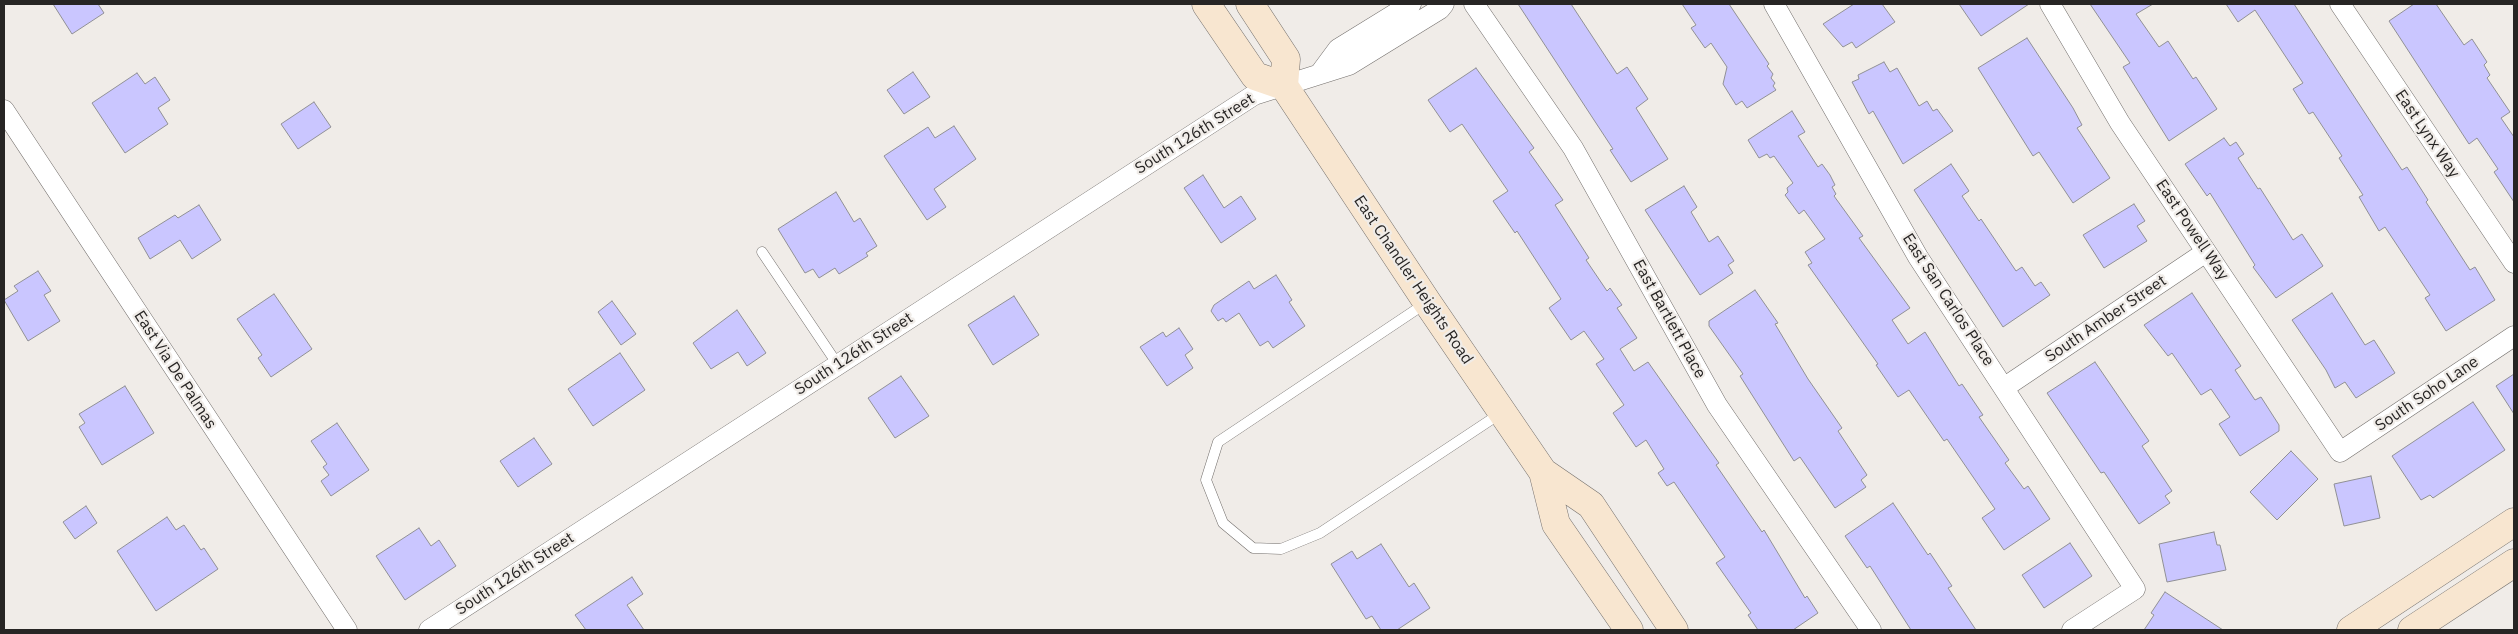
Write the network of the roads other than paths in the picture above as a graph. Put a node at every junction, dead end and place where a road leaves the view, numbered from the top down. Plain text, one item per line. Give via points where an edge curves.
1 (1206, 4) edge
2 (1250, 4) edge
3 (1411, 4) edge
4 (1444, 4) edge
5 (1474, 4) edge
6 (1774, 4) edge
7 (2050, 4) edge
8 (2340, 4) edge
9 (1322, 72) junction
10 (1284, 86) junction
11 (4, 110) edge
12 (762, 252) dead end
13 (2206, 252) junction
14 (2514, 263) edge
15 (1426, 302) junction
16 (2514, 336) edge
17 (838, 365) junction
18 (2005, 387) junction
19 (1502, 412) junction
20 (2340, 452) joint
21 (1543, 472) junction
22 (2514, 522) edge
23 (2514, 563) edge
24 (347, 630) edge
25 (429, 630) edge
26 (1630, 630) edge
27 (1674, 630) edge
28 (1871, 630) edge
29 (2072, 630) edge
30 (2351, 630) edge
31 (2412, 630) edge

1 - 10 main road via 1255,76
2 - 10 main road via 1286,59
3 - 9 street via 1338,49
4 - 9 street, South 126th Street via 1349,65
5 - 28 street, East Bartlett Place via 1573,148 1717,405
6 - 18 street, East San Carlos Place via 1918,257
7 - 13 street, East Powell Way via 2120,123
8 - 14 street, East Lynx Way
9 - 10 street, South 126th Street
10 - 15 main road, East Chandler Heights Road
10 - 17 street, South 126th Street via 1254,95
11 - 24 street, East Via De Palmas
12 - 17 lane
13 - 18 street, South Amber Street
13 - 20 street, East Powell Way
15 - 19 main road, East Chandler Heights Road
15 - 19 lane via 1218,442 1206,480 1223,523 1253,548 1282,549 1320,533
16 - 20 street, South Soho Lane
17 - 25 street, South 126th Street
18 - 29 street, East San Carlos Place via 2136,589
19 - 21 main road, East Chandler Heights Road
21 - 26 main road, East Chandler Heights Road via 1556,524
21 - 27 main road, East Chandler Heights Road via 1591,505
22 - 30 main road
23 - 31 main road

